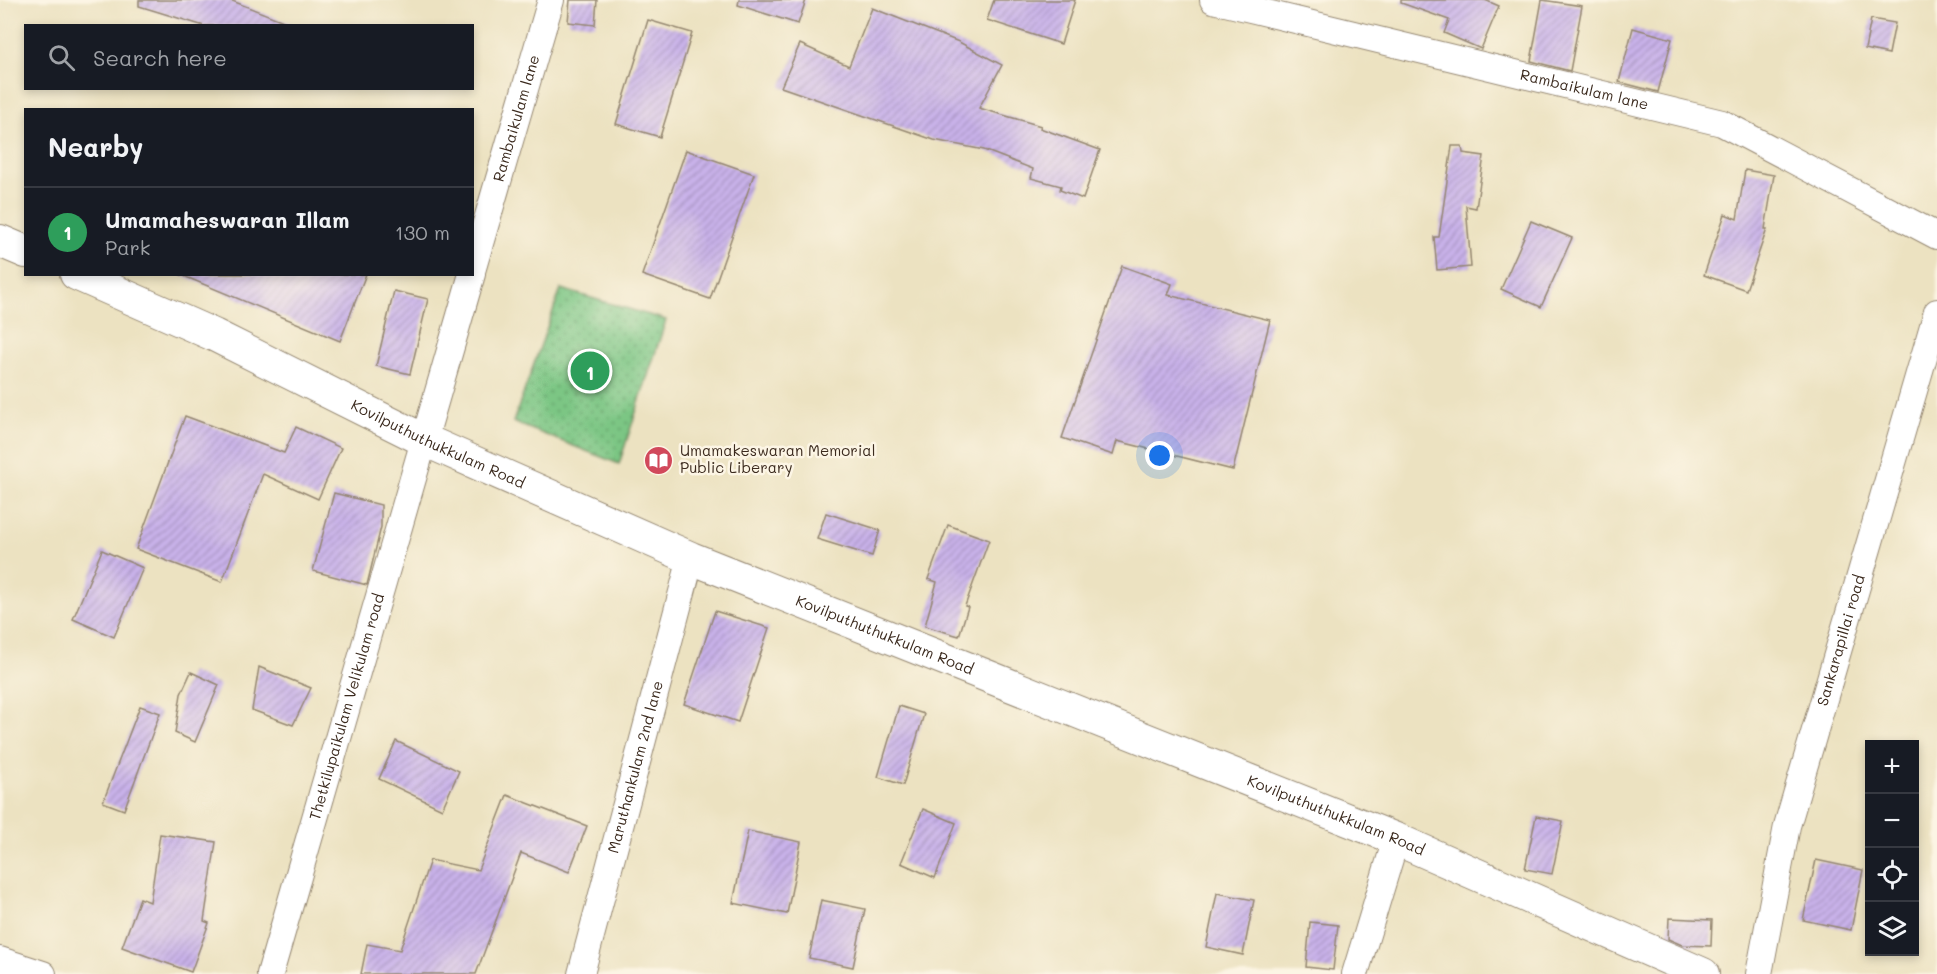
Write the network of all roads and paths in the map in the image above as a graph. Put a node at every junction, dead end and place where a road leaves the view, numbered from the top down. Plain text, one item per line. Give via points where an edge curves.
1 (551, 0) edge
2 (1213, 0) edge
3 (1937, 236) edge
4 (0, 241) edge
5 (24, 251) edge
6 (474, 266) edge
7 (81, 276) edge
8 (471, 276) edge
9 (1937, 312) edge
10 (424, 440) junction
11 (691, 558) junction
12 (1396, 839) junction
13 (0, 960) edge
14 (43, 974) edge
15 (270, 974) edge
16 (581, 974) edge
17 (1355, 974) edge
18 (1703, 974) edge
19 (1759, 974) edge

1 - 6 street, Rambaikulam lane
2 - 3 street, Rambaikulam lane via 1722,123
4 - 5 street
7 - 10 street, Kovilputhuthukkulam Road via 214,335
8 - 10 street, Rambaikulam lane
9 - 19 street, Sankarapillai road via 1787,826
10 - 11 street, Kovilputhuthukkulam Road
10 - 15 street, Thetkilupaikulam Velikulam road
11 - 12 street, Kovilputhuthukkulam Road
11 - 16 street, Maruthankulam 2nd lane
12 - 17 street
12 - 18 street, Kovilputhuthukkulam Road
13 - 14 street

